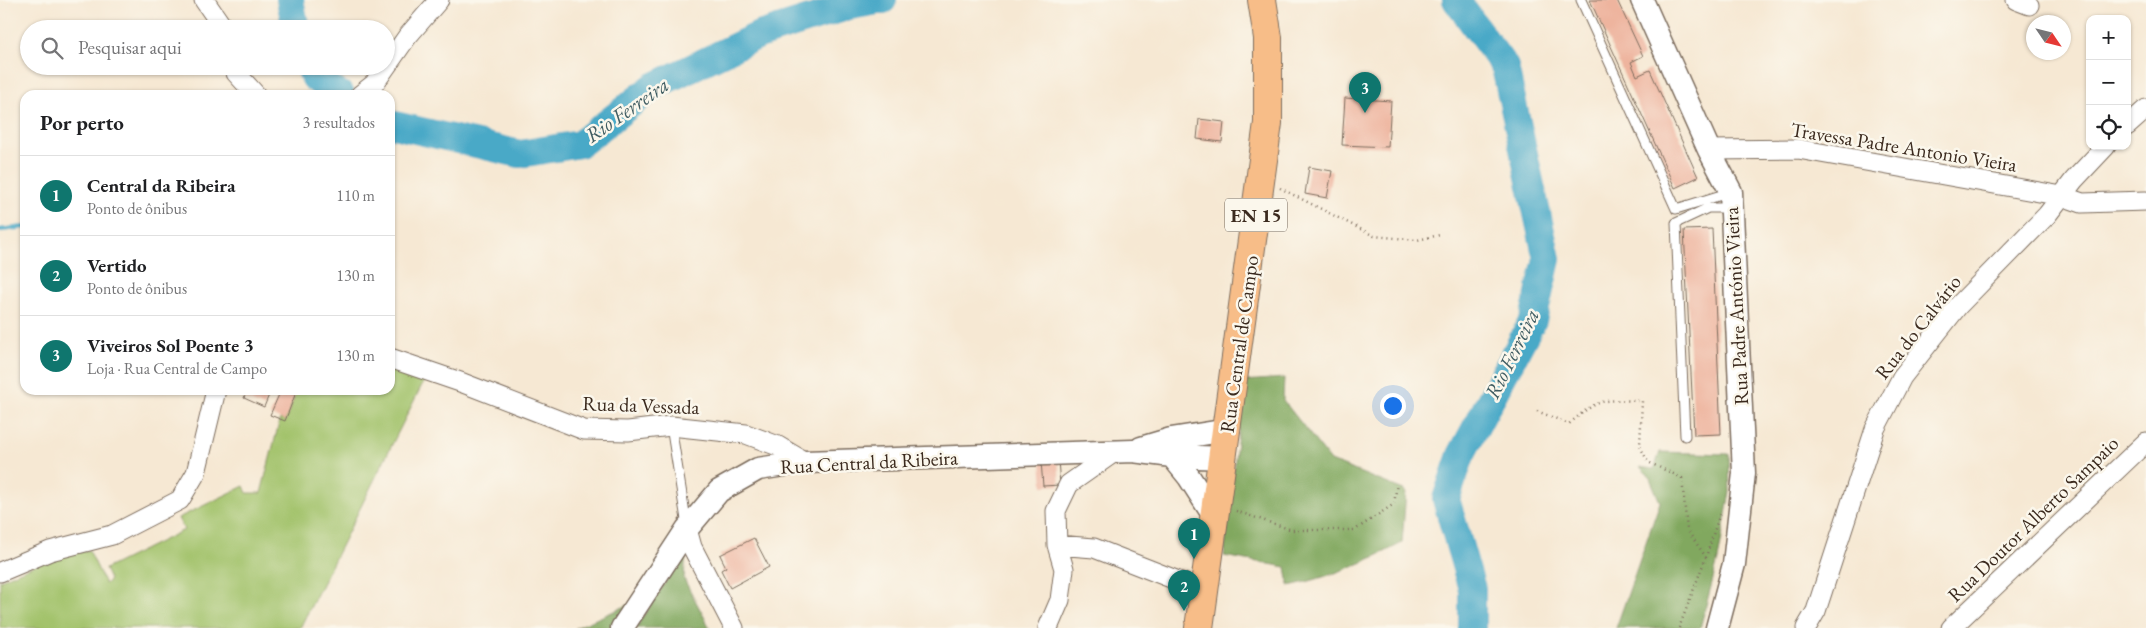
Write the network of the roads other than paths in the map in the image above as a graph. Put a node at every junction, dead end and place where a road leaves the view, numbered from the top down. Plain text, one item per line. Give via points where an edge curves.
1 (204, 0) edge
2 (439, 0) edge
3 (1262, 0) edge
4 (1580, 0) edge
5 (1642, 0) edge
6 (218, 20) edge
7 (395, 53) edge
8 (238, 75) edge
9 (378, 75) edge
10 (367, 89) edge
11 (251, 90) edge
12 (2146, 109) edge
13 (2131, 122) edge
14 (1709, 150) junction
15 (2102, 150) edge
16 (2062, 196) junction
17 (1731, 200) junction
18 (2146, 201) edge
19 (395, 360) edge
20 (215, 395) edge
21 (671, 426) junction
22 (1228, 430) junction
23 (1685, 436) dead end
24 (2146, 442) edge
25 (1124, 451) junction
26 (1172, 456) junction
27 (1224, 458) junction
28 (805, 462) junction
29 (1215, 510) junction
30 (687, 529) junction
31 (1057, 545) junction
32 (0, 572) edge
33 (1204, 591) junction
34 (622, 628) edge
35 (734, 628) edge
36 (1048, 628) edge
37 (1199, 628) edge
38 (1717, 628) edge
39 (1806, 628) edge
40 (1951, 628) edge

1 - 6 street
2 - 7 street
3 - 22 main road, Rua Central de Campo / EN 15 via 1268,38 1268,123
4 - 17 lane via 1676,209
5 - 14 street, Rua Padre António Vieira
8 - 11 street
9 - 10 street
12 - 13 street
14 - 16 street, Travessa Padre Antonio Vieira via 1798,150
14 - 17 street, Rua Padre António Vieira
15 - 16 street, Rua do Calvário
16 - 18 street, Travessa Padre Antonio Vieira via 2082,203
16 - 39 street, Rua do Calvário via 1958,306 1902,377 1875,429 1816,611
17 - 23 lane via 1676,223
17 - 38 street, Rua Padre António Vieira via 1744,473 1734,564
19 - 21 street, Rua da Vessada via 463,382 584,430 628,431
20 - 32 street via 196,473 180,500 112,535 50,551
21 - 28 street, Rua da Vessada via 746,434 778,446
21 - 30 lane
22 - 25 street, Rua Central da Ribeira
22 - 27 main road, Rua Central de Campo / EN 15
24 - 40 street, Rua Doutor Alberto Sampaio
25 - 26 street, Rua Central da Ribeira
25 - 28 street, Rua Central da Ribeira
25 - 31 street via 1069,484 1056,511
26 - 27 street, Rua Central da Ribeira
26 - 29 street
27 - 29 main road, Rua Central de Campo / EN 15
28 - 30 street, Rua Central da Ribeira via 758,469 719,491
29 - 33 main road, Rua Central de Campo / EN 15
30 - 34 street, Rua Central da Ribeira
30 - 35 street via 692,547
31 - 33 street via 1094,548
31 - 36 street via 1064,568 1060,600
33 - 37 main road, Rua Central de Campo / EN 15

